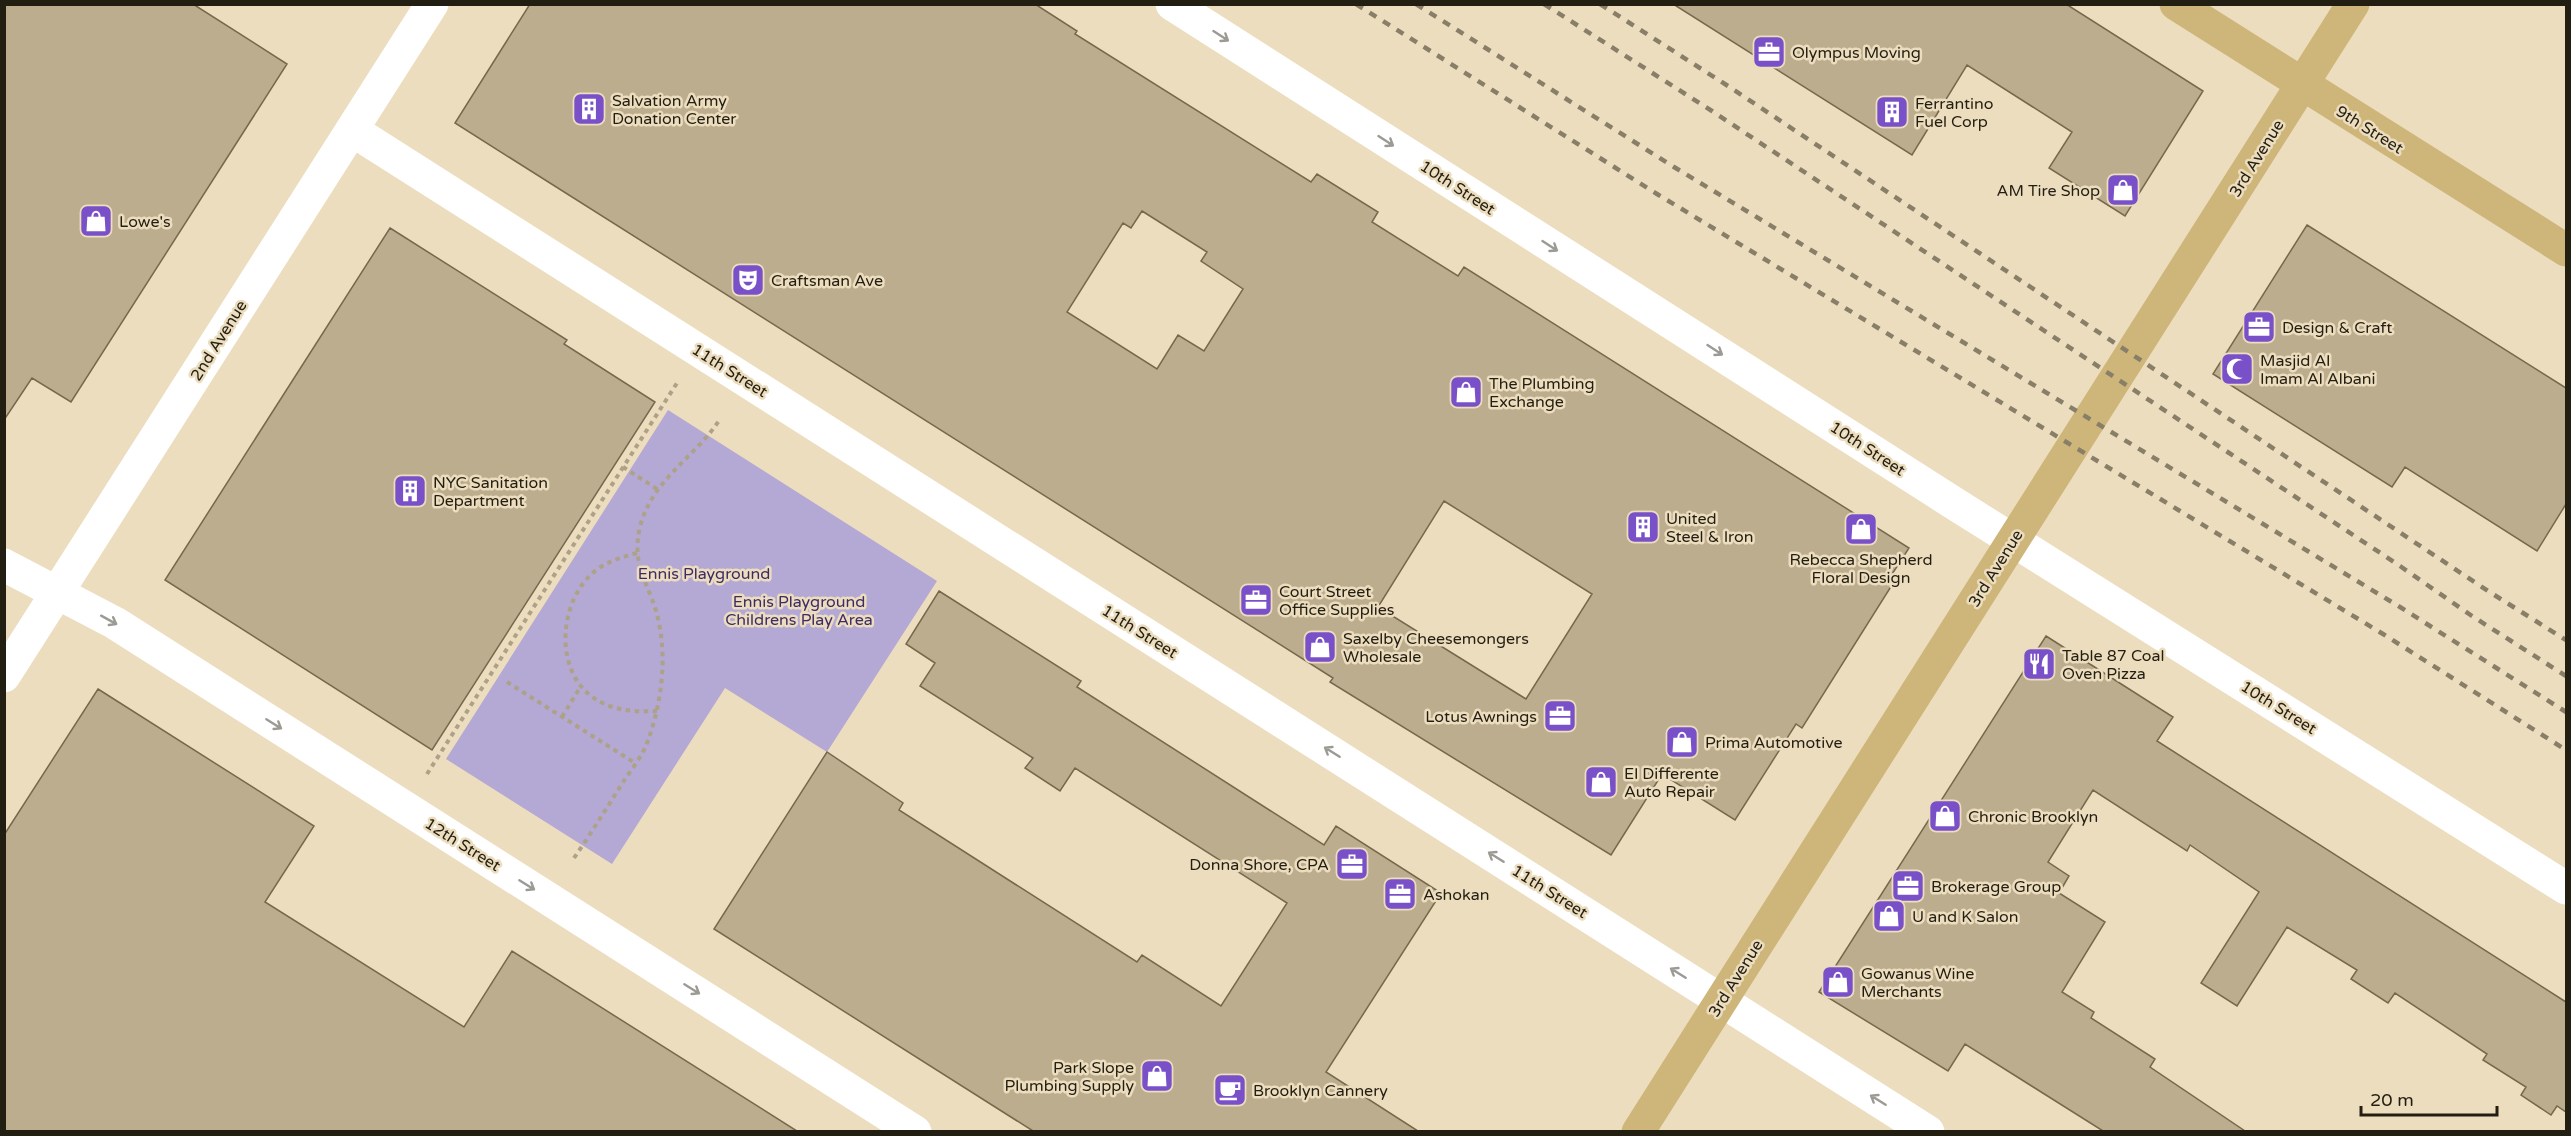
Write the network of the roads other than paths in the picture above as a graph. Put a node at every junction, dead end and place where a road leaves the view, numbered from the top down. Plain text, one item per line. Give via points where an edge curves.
1 (432, 4) edge
2 (1172, 4) edge
3 (2176, 4) edge
4 (2353, 4) edge
5 (2302, 85) junction
6 (352, 130) junction
7 (2566, 250) edge
8 (2013, 540) junction
9 (4, 565) edge
10 (57, 592) junction
11 (4, 676) edge
12 (2566, 888) edge
13 (1722, 1000) junction
14 (915, 1131) edge
15 (1638, 1131) edge
16 (1928, 1131) edge

1 - 6 street, 2nd Avenue
2 -> 8 street, 10th Street
3 - 5 main road, 9th Street
4 - 5 main road, 3rd Avenue
5 - 7 main road, 9th Street
5 - 8 main road, 3rd Avenue
6 - 10 street, 2nd Avenue
13 -> 6 street, 11th Street
8 - 12 street, 10th Street
8 - 13 main road, 3rd Avenue
9 - 10 street, 12th Street
10 - 11 street, 2nd Avenue
10 -> 14 street, 12th Street via 115,623
13 - 15 main road, 3rd Avenue
16 -> 13 street, 11th Street

